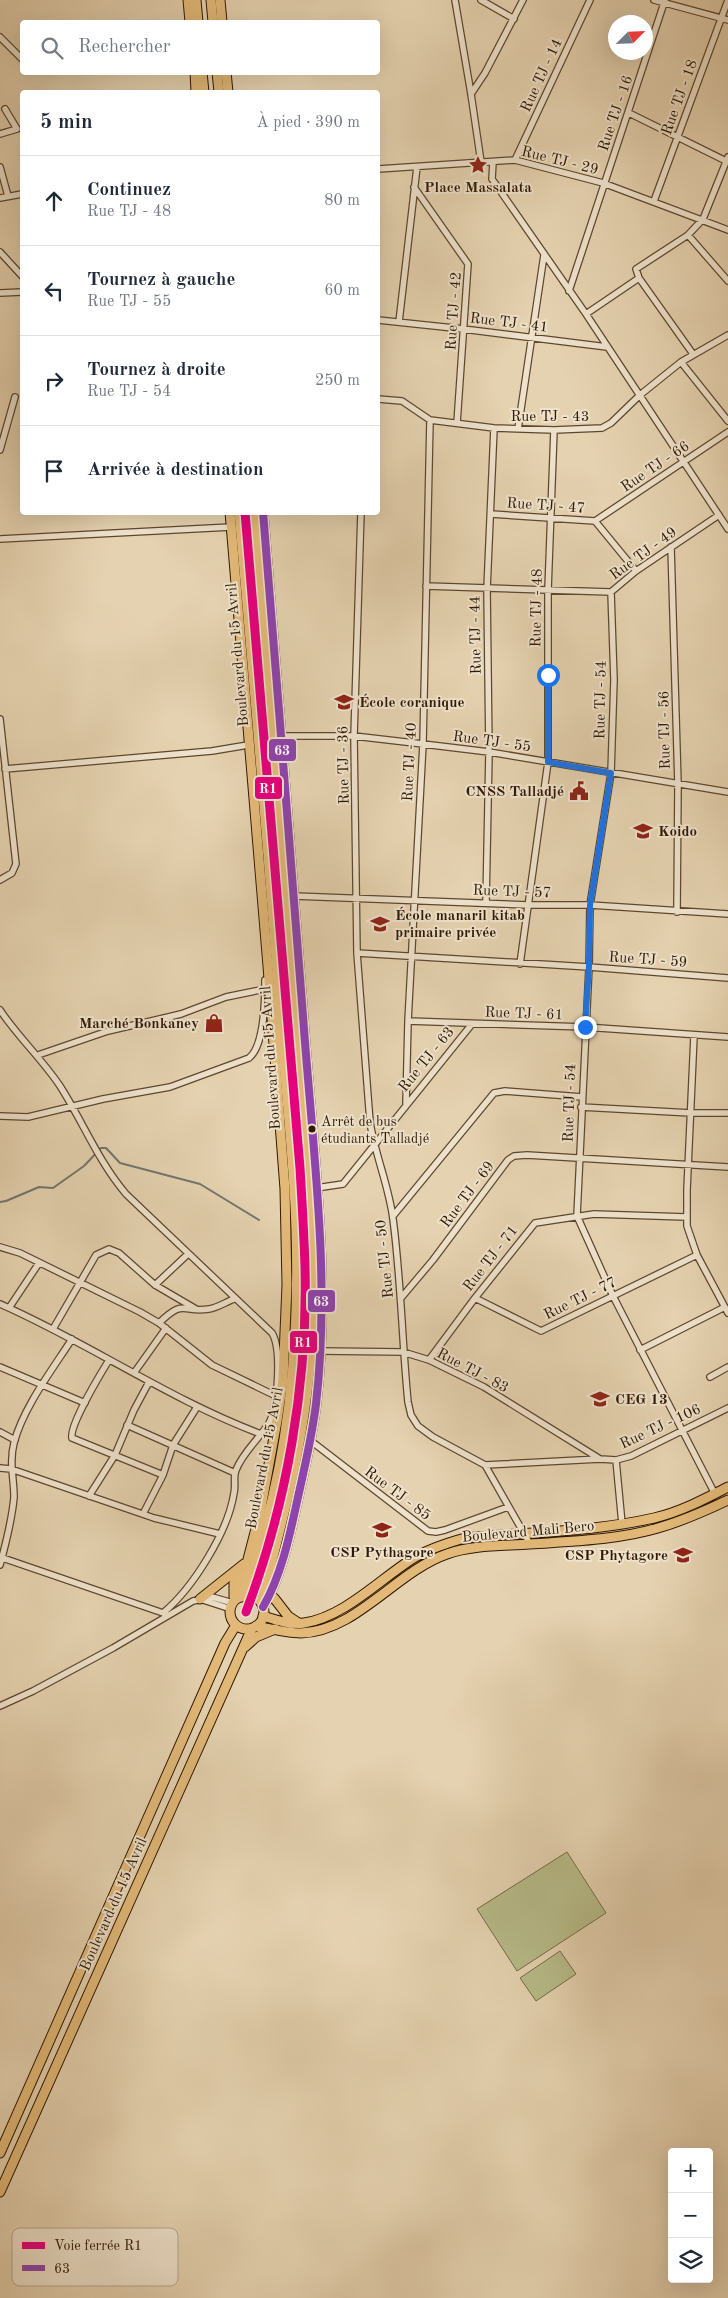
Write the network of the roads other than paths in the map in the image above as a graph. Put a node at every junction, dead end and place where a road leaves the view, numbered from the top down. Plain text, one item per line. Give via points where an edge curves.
1 (188, 0) edge
2 (196, 0) edge
3 (211, 0) edge
4 (220, 0) edge
5 (455, 0) edge
6 (482, 0) edge
7 (523, 0) edge
8 (590, 0) edge
9 (654, 0) edge
10 (728, 0) edge
11 (665, 2) edge
12 (721, 18) junction
13 (514, 19) junction
14 (190, 20) edge
15 (198, 20) edge
16 (213, 20) edge
17 (222, 20) edge
18 (728, 20) edge
19 (0, 37) edge
20 (20, 57) edge
21 (194, 75) edge
22 (202, 75) edge
23 (217, 75) edge
24 (226, 75) edge
25 (196, 90) edge
26 (204, 90) edge
27 (219, 90) edge
28 (228, 90) edge
29 (472, 94) junction
30 (5, 109) dead end
31 (629, 113) junction
32 (0, 134) edge
33 (678, 138) junction
34 (515, 160) junction
35 (728, 160) edge
36 (481, 162) junction
37 (492, 162) junction
38 (0, 167) edge
39 (416, 167) junction
40 (380, 169) edge
41 (604, 183) junction
42 (414, 187) junction
43 (20, 194) edge
44 (8, 196) junction
45 (0, 198) edge
46 (654, 201) junction
47 (703, 219) junction
48 (728, 230) edge
49 (688, 235) junction
50 (0, 252) edge
51 (544, 255) junction
52 (20, 274) edge
53 (640, 278) junction
54 (728, 281) edge
55 (569, 291) junction
56 (20, 292) edge
57 (0, 293) edge
58 (586, 314) junction
59 (380, 320) edge
60 (399, 322) junction
61 (464, 329) junction
62 (728, 336) edge
63 (531, 337) junction
64 (607, 347) junction
65 (693, 354) junction
66 (681, 362) junction
67 (640, 396) junction
68 (15, 397) dead end
69 (380, 398) edge
70 (430, 420) junction
71 (728, 421) edge
72 (457, 424) junction
73 (494, 428) junction
74 (518, 429) junction
75 (554, 430) junction
76 (728, 432) edge
77 (0, 450) edge
78 (682, 462) junction
79 (491, 514) junction
80 (230, 515) edge
81 (239, 515) edge
82 (254, 515) edge
83 (263, 515) edge
84 (361, 515) edge
85 (719, 515) junction
86 (550, 518) junction
87 (595, 521) junction
88 (231, 527) junction
89 (728, 529) edge
90 (0, 539) edge
91 (670, 547) junction
92 (636, 571) junction
93 (426, 586) junction
94 (487, 589) junction
95 (548, 590) junction
96 (611, 592) junction
97 (0, 719) edge
98 (281, 736) junction
99 (354, 736) junction
100 (423, 744) junction
101 (248, 746) junction
102 (489, 752) junction
103 (548, 762) junction
104 (5, 769) junction
105 (611, 773) junction
106 (678, 784) junction
107 (728, 792) edge
108 (0, 880) edge
109 (294, 896) junction
110 (356, 897) junction
111 (414, 900) junction
112 (486, 903) junction
113 (528, 905) junction
114 (590, 905) junction
115 (677, 912) junction
116 (728, 914) edge
117 (357, 954) junction
118 (412, 958) junction
119 (520, 964) junction
120 (268, 966) junction
121 (589, 966) junction
122 (728, 978) edge
123 (265, 989) junction
124 (0, 1010) edge
125 (408, 1021) junction
126 (472, 1024) junction
127 (585, 1027) junction
128 (694, 1036) junction
129 (728, 1037) edge
130 (38, 1056) junction
131 (582, 1097) junction
132 (406, 1104) junction
133 (71, 1106) junction
134 (581, 1107) junction
135 (691, 1113) junction
136 (728, 1113) edge
137 (0, 1116) edge
138 (374, 1147) junction
139 (580, 1158) junction
140 (688, 1164) junction
141 (728, 1167) edge
142 (316, 1188) junction
143 (393, 1216) junction
144 (577, 1216) junction
145 (686, 1217) junction
146 (0, 1247) edge
147 (188, 1254) junction
148 (696, 1255) junction
149 (40, 1263) junction
150 (81, 1282) junction
151 (156, 1285) junction
152 (613, 1296) junction
153 (401, 1298) junction
154 (475, 1298) junction
155 (234, 1299) junction
156 (0, 1304) edge
157 (725, 1307) junction
158 (9, 1308) junction
159 (196, 1309) junction
160 (728, 1313) edge
161 (159, 1323) junction
162 (166, 1328) junction
163 (53, 1330) junction
164 (72, 1339) junction
165 (640, 1350) junction
166 (320, 1351) junction
167 (403, 1352) junction
168 (109, 1360) junction
169 (429, 1360) junction
170 (0, 1367) edge
171 (728, 1367) edge
172 (134, 1373) junction
173 (710, 1377) dead end
174 (149, 1382) junction
175 (42, 1386) junction
176 (276, 1396) junction
177 (85, 1403) junction
178 (196, 1406) junction
179 (728, 1408) edge
180 (127, 1425) junction
181 (682, 1431) junction
182 (0, 1432) edge
183 (261, 1434) junction
184 (15, 1440) junction
185 (311, 1441) junction
186 (173, 1445) junction
187 (115, 1455) junction
188 (600, 1459) junction
189 (616, 1460) junction
190 (485, 1465) junction
191 (0, 1468) edge
192 (11, 1469) junction
193 (235, 1473) junction
194 (163, 1475) junction
195 (728, 1488) edge
196 (715, 1494) junction
197 (89, 1496) junction
198 (728, 1500) edge
199 (508, 1506) junction
200 (143, 1514) junction
201 (622, 1524) junction
202 (523, 1533) junction
203 (220, 1534) junction
204 (530, 1544) junction
205 (1, 1558) edge
206 (246, 1562) junction
207 (0, 1565) edge
208 (274, 1584) junction
209 (274, 1598) junction
210 (200, 1599) junction
211 (235, 1602) junction
212 (263, 1609) junction
213 (166, 1614) junction
214 (300, 1624) junction
215 (236, 1625) junction
216 (254, 1627) junction
217 (274, 1629) junction
218 (242, 1650) junction
219 (0, 1706) edge
220 (0, 2152) edge
221 (0, 2192) edge

1 - 14 main road
2 - 15 main road
3 - 16 main road
4 - 17 main road
5 - 29 street
6 - 13 street
7 - 13 street
8 - 34 street, Rue TJ - 14
9 - 11 street
10 - 12 street, Rue TJ - 18
11 - 12 street
11 - 31 street, Rue TJ - 16
12 - 18 street
12 - 33 street, Rue TJ - 18
13 - 29 street
19 - 20 street
21 - 25 main road
22 - 26 main road
23 - 27 main road
24 - 28 main road
29 - 36 street
30 - 32 street via 17,127
31 - 33 street
31 - 41 street, Rue TJ - 16
33 - 35 street
33 - 46 street, Rue TJ - 18
34 - 37 street, Rue TJ - 29
34 - 41 street, Rue TJ - 29
35 - 47 street
36 - 37 street, Rue TJ - 29
36 - 39 street, Rue TJ - 29
37 - 51 street via 492,178
38 - 44 street
39 - 40 street, Rue TJ - 29
39 - 42 street
41 - 46 street, Rue TJ - 29
41 - 55 street, Rue TJ - 16
42 - 60 street
42 - 61 street, Rue TJ - 42 via 468,264
43 - 44 street
44 - 45 street
46 - 47 street, Rue TJ - 29
47 - 48 street, Rue TJ - 29
47 - 49 street
49 - 53 street via 636,269
49 - 54 street
50 - 52 street
51 - 55 street
51 - 63 street
53 - 58 street
53 - 65 street
55 - 58 street
56 - 57 street
58 - 64 street
59 - 60 street, Rue TJ - 41
60 - 61 street, Rue TJ - 41
61 - 63 street, Rue TJ - 41
61 - 72 street, Rue TJ - 42
62 - 65 street, Rue TJ - 43
63 - 64 street, Rue TJ - 41
63 - 74 street
64 - 67 street
65 - 66 street, Rue TJ - 43
66 - 67 street, Rue TJ - 43
66 - 71 street
67 - 75 street, Rue TJ - 43 via 602,428
67 - 78 street
68 - 77 street
69 - 70 street, Rue TJ - 43 via 402,401
70 - 72 street, Rue TJ - 43
70 - 93 street, Rue TJ - 40
72 - 73 street, Rue TJ - 43
73 - 74 street, Rue TJ - 43
73 - 79 street, Rue TJ - 44
74 - 75 street, Rue TJ - 43
75 - 86 street, Rue TJ - 48
76 - 78 street, Rue TJ - 66
78 - 85 street
78 - 87 street, Rue TJ - 66
79 - 86 street, Rue TJ - 47
79 - 94 street, Rue TJ - 44
80 - 88 main road, Boulevard du 15 Avril
81 - 211 main road, Boulevard du 15 Avril via 296,1218 297,1274 296,1342 284,1438 261,1546
82 - 212 main road, Boulevard du 15 Avril via 306,1136 313,1292 311,1350 302,1433
83 - 98 main road
84 - 99 street, Rue TJ - 36
85 - 89 street
85 - 91 street, Rue TJ - 49
86 - 87 street, Rue TJ - 47
86 - 95 street, Rue TJ - 48
87 - 92 street, Rue TJ - 47
88 - 90 street
88 - 101 main road, Boulevard du 15 Avril
91 - 92 street, Rue TJ - 49
91 - 106 street, Rue TJ - 56
92 - 96 street, Rue TJ - 49
93 - 94 street, Rue TJ - 49
93 - 100 street, Rue TJ - 40
94 - 95 street, Rue TJ - 49
94 - 102 street, Rue TJ - 44
95 - 96 street, Rue TJ - 49
95 - 103 street, Rue TJ - 48
96 - 105 street, Rue TJ - 54 via 614,680
97 - 104 street
98 - 99 street, Rue TJ - 55
98 - 109 main road
99 - 100 street, Rue TJ - 55
99 - 110 street, Rue TJ - 36
100 - 102 street, Rue TJ - 55
100 - 111 street, Rue TJ - 40
101 - 104 street
101 - 120 main road, Boulevard du 15 Avril
102 - 103 street, Rue TJ - 55
102 - 112 street, Rue TJ - 44
103 - 105 street, Rue TJ - 55
103 - 113 street, Rue TJ - 48
104 - 108 street via 16,864 12,873
105 - 106 street, Rue TJ - 55
105 - 114 street, Rue TJ - 54
106 - 107 street, Rue TJ - 55
106 - 115 street, Rue TJ - 56
109 - 110 street, Rue TJ - 57
109 - 142 main road
110 - 111 street, Rue TJ - 57
110 - 117 street, Rue TJ - 50
111 - 112 street, Rue TJ - 57
111 - 118 street, Rue TJ - 40
112 - 113 street, Rue TJ - 57
113 - 114 street, Rue TJ - 57
113 - 119 street, Rue TJ - 48
114 - 115 street, Rue TJ - 57
114 - 121 street, Rue TJ - 54
115 - 116 street, Rue TJ - 57
117 - 118 street, Rue TJ - 59
117 - 138 street, Rue TJ - 50
118 - 119 street, Rue TJ - 59
118 - 125 street, Rue TJ - 40
119 - 121 street, Rue TJ - 59
120 - 123 street
120 - 206 main road, Boulevard du 15 Avril via 285,1189 288,1285 277,1421 260,1513
121 - 122 street, Rue TJ - 59
121 - 127 street, Rue TJ - 54
123 - 130 street via 226,998 175,1016 108,1030
123 - 133 street via 259,1041 250,1058 170,1087
124 - 130 street
125 - 126 street, Rue TJ - 61
125 - 132 street, Rue TJ - 40
126 - 127 street, Rue TJ - 61
126 - 132 street, Rue TJ - 63
127 - 128 street, Rue TJ - 61
127 - 131 street, Rue TJ - 54
128 - 129 street, Rue TJ - 61
128 - 135 street
130 - 133 street
131 - 134 street, Rue TJ - 54
131 - 143 street via 494,1093
132 - 138 street, Rue TJ - 63
133 - 137 street via 28,1117
133 - 147 street via 109,1174
134 - 135 street
134 - 139 street, Rue TJ - 54
135 - 136 street
135 - 140 street
138 - 142 street, Rue TJ - 63 via 343,1184
138 - 143 street, Rue TJ - 50
139 - 140 street, Rue TJ - 69
139 - 144 street, Rue TJ - 54
139 - 153 street, Rue TJ - 69 via 519,1155 508,1160
140 - 141 street, Rue TJ - 69
140 - 145 street
142 - 166 main road
143 - 153 street, Rue TJ - 50
144 - 145 street, Rue TJ - 71
144 - 152 street, Rue TJ - 54
144 - 154 street, Rue TJ - 71 via 535,1223
145 - 148 street
146 - 149 street
147 - 151 street
147 - 155 street
148 - 152 street, Rue TJ - 77
148 - 157 street
149 - 150 street
149 - 158 street
150 - 151 street via 96,1255 109,1249 119,1253
150 - 161 street
150 - 163 street
151 - 159 street
152 - 154 street, Rue TJ - 77 via 541,1331
152 - 165 street, Rue TJ - 54
153 - 167 street, Rue TJ - 50
154 - 169 street, Rue TJ - 71
155 - 159 street via 210,1309
155 - 176 street via 275,1338 278,1350
156 - 158 street
157 - 160 street
157 - 165 street
158 - 163 street
159 - 161 street via 175,1309
161 - 162 street
162 - 172 street
162 - 176 street via 212,1365
163 - 164 street
164 - 168 street
164 - 175 street
165 - 181 street, Rue TJ - 54
166 - 167 street, Rue TJ - 83
166 - 185 main road
167 - 169 street, Rue TJ - 83
167 - 190 street, Rue TJ - 50 via 408,1402 418,1426
168 - 172 street
168 - 177 street
169 - 188 street, Rue TJ - 83 via 484,1387
170 - 175 street
171 - 173 street
172 - 174 street
174 - 178 street
174 - 180 street
175 - 177 street
175 - 184 street
176 - 183 street via 272,1417
177 - 187 street via 72,1438
178 - 183 street
178 - 186 street
179 - 181 street, Rue TJ - 106
180 - 186 street
180 - 187 street
181 - 189 street, Rue TJ - 106
181 - 196 street, Rue TJ - 54
182 - 184 street
183 - 193 street
184 - 192 street
185 - 199 street, Rue TJ - 85 via 428,1531 445,1530
185 - 208 main road via 287,1544
186 - 193 street
186 - 194 street
187 - 194 street
187 - 197 street
188 - 189 street, Rue TJ - 106
188 - 190 street
189 - 201 street
190 - 199 street
191 - 192 street
192 - 197 street
192 - 205 street via 13,1510
193 - 203 street via 234,1492
194 - 200 street
195 - 196 main road, Boulevard Mali Bero
196 - 201 main road, Boulevard Mali Bero via 662,1516
197 - 200 street
198 - 204 main road, Boulevard Mali Bero via 656,1529 613,1538
199 - 202 street
200 - 203 street
201 - 202 main road, Boulevard Mali Bero
202 - 204 street
202 - 214 main road, Boulevard Mali Bero via 465,1538 429,1550 356,1600 326,1616
203 - 213 street via 187,1590
204 - 217 main road, Boulevard Mali Bero via 447,1554 406,1575 358,1611 330,1626 301,1633
205 - 207 street
205 - 213 street
206 - 210 main road
206 - 211 main road, Boulevard du 15 Avril
208 - 209 main road
208 - 212 main road
209 - 212 main road via 270,1607
209 - 214 main road via 288,1616
210 - 211 street
210 - 213 street
211 - 212 main road via 252,1597
211 - 215 main road via 231,1618
212 - 214 main road, Boulevard Mali Bero
212 - 216 main road
213 - 219 street via 105,1652
215 - 216 main road via 244,1629
215 - 220 main road, Boulevard du 15 Avril via 225,1643
216 - 217 main road, Boulevard Mali Bero
216 - 218 main road, Boulevard du 15 Avril
217 - 218 main road via 256,1637
218 - 221 main road, Boulevard du 15 Avril

